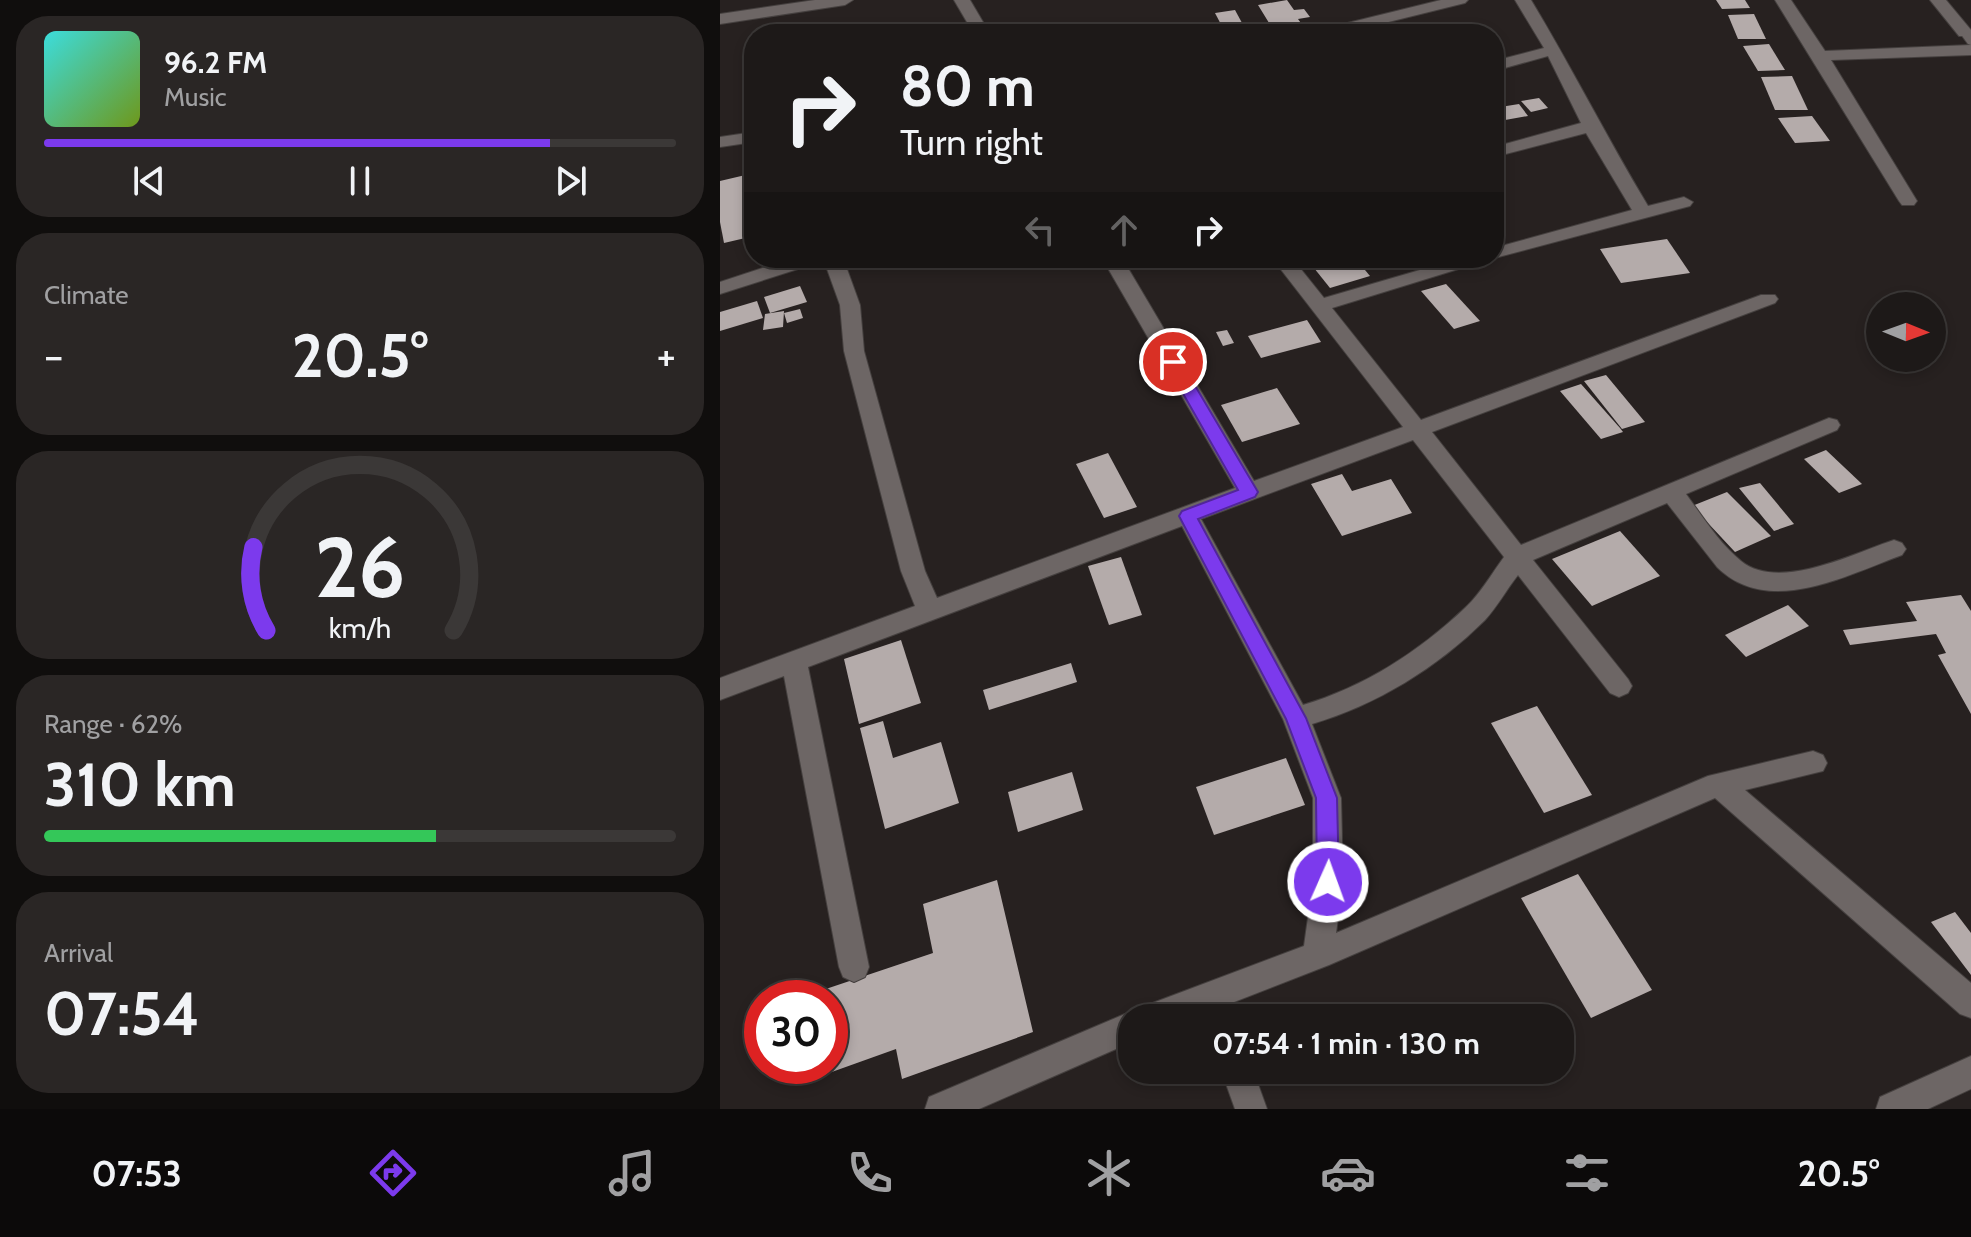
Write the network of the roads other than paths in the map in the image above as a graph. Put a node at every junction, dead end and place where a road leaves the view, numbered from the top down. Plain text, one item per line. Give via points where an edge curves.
1 (845, 0) edge
2 (962, 0) edge
3 (1460, 0) edge
4 (1523, 0) edge
5 (1783, 0) edge
6 (1938, 0) edge
7 (760, 6) edge
8 (720, 19) edge
9 (976, 24) edge
10 (1362, 24) edge
11 (1969, 36) edge
12 (1553, 50) junction
13 (1971, 50) edge
14 (1820, 56) junction
15 (1504, 63) edge
16 (1591, 126) junction
17 (744, 138) edge
18 (720, 142) edge
19 (1504, 149) edge
20 (1908, 201) dead end
21 (1684, 202) dead end
22 (1642, 211) junction
23 (1504, 251) edge
24 (782, 268) edge
25 (837, 268) edge
26 (1118, 268) edge
27 (1290, 268) edge
28 (1448, 268) edge
29 (720, 288) edge
30 (1768, 299) dead end
31 (1320, 305) junction
32 (1829, 425) dead end
33 (1419, 429) junction
34 (1249, 492) junction
35 (1671, 492) junction
36 (1188, 516) junction
37 (1894, 549) dead end
38 (1518, 556) junction
39 (930, 612) junction
40 (794, 663) junction
41 (1619, 686) dead end
42 (720, 689) edge
43 (1296, 718) junction
44 (1813, 763) dead end
45 (1718, 784) junction
46 (1318, 955) junction
47 (854, 967) dead end
48 (1971, 1003) edge
49 (1219, 1004) edge
50 (1118, 1032) edge
51 (1971, 1072) edge
52 (1242, 1084) edge
53 (941, 1109) edge
54 (1251, 1109) edge
55 (1892, 1109) edge

1 - 7 street
2 - 9 street
3 - 10 street
4 - 12 street
5 - 14 street
6 - 11 street
7 - 8 street
12 - 15 street
12 - 16 street
13 - 14 street
14 - 20 street
16 - 19 street
16 - 22 street
17 - 18 street
21 - 22 street
22 - 23 street
24 - 29 street
25 - 39 street via 913,571
26 - 34 street
27 - 31 street
28 - 31 street
30 - 33 street
31 - 33 street
32 - 35 street
33 - 34 street
33 - 38 street
34 - 36 street
35 - 37 street via 1735,570 1762,583 1811,576
35 - 38 street
36 - 39 street
36 - 43 street
38 - 41 street
38 - 43 street via 1477,612 1431,650 1346,703
39 - 40 street
40 - 42 street
40 - 47 street
43 - 46 street via 1327,798 1328,882
44 - 45 street
45 - 46 street
45 - 48 street
46 - 49 street
50 - 53 street
51 - 55 street
52 - 54 street

